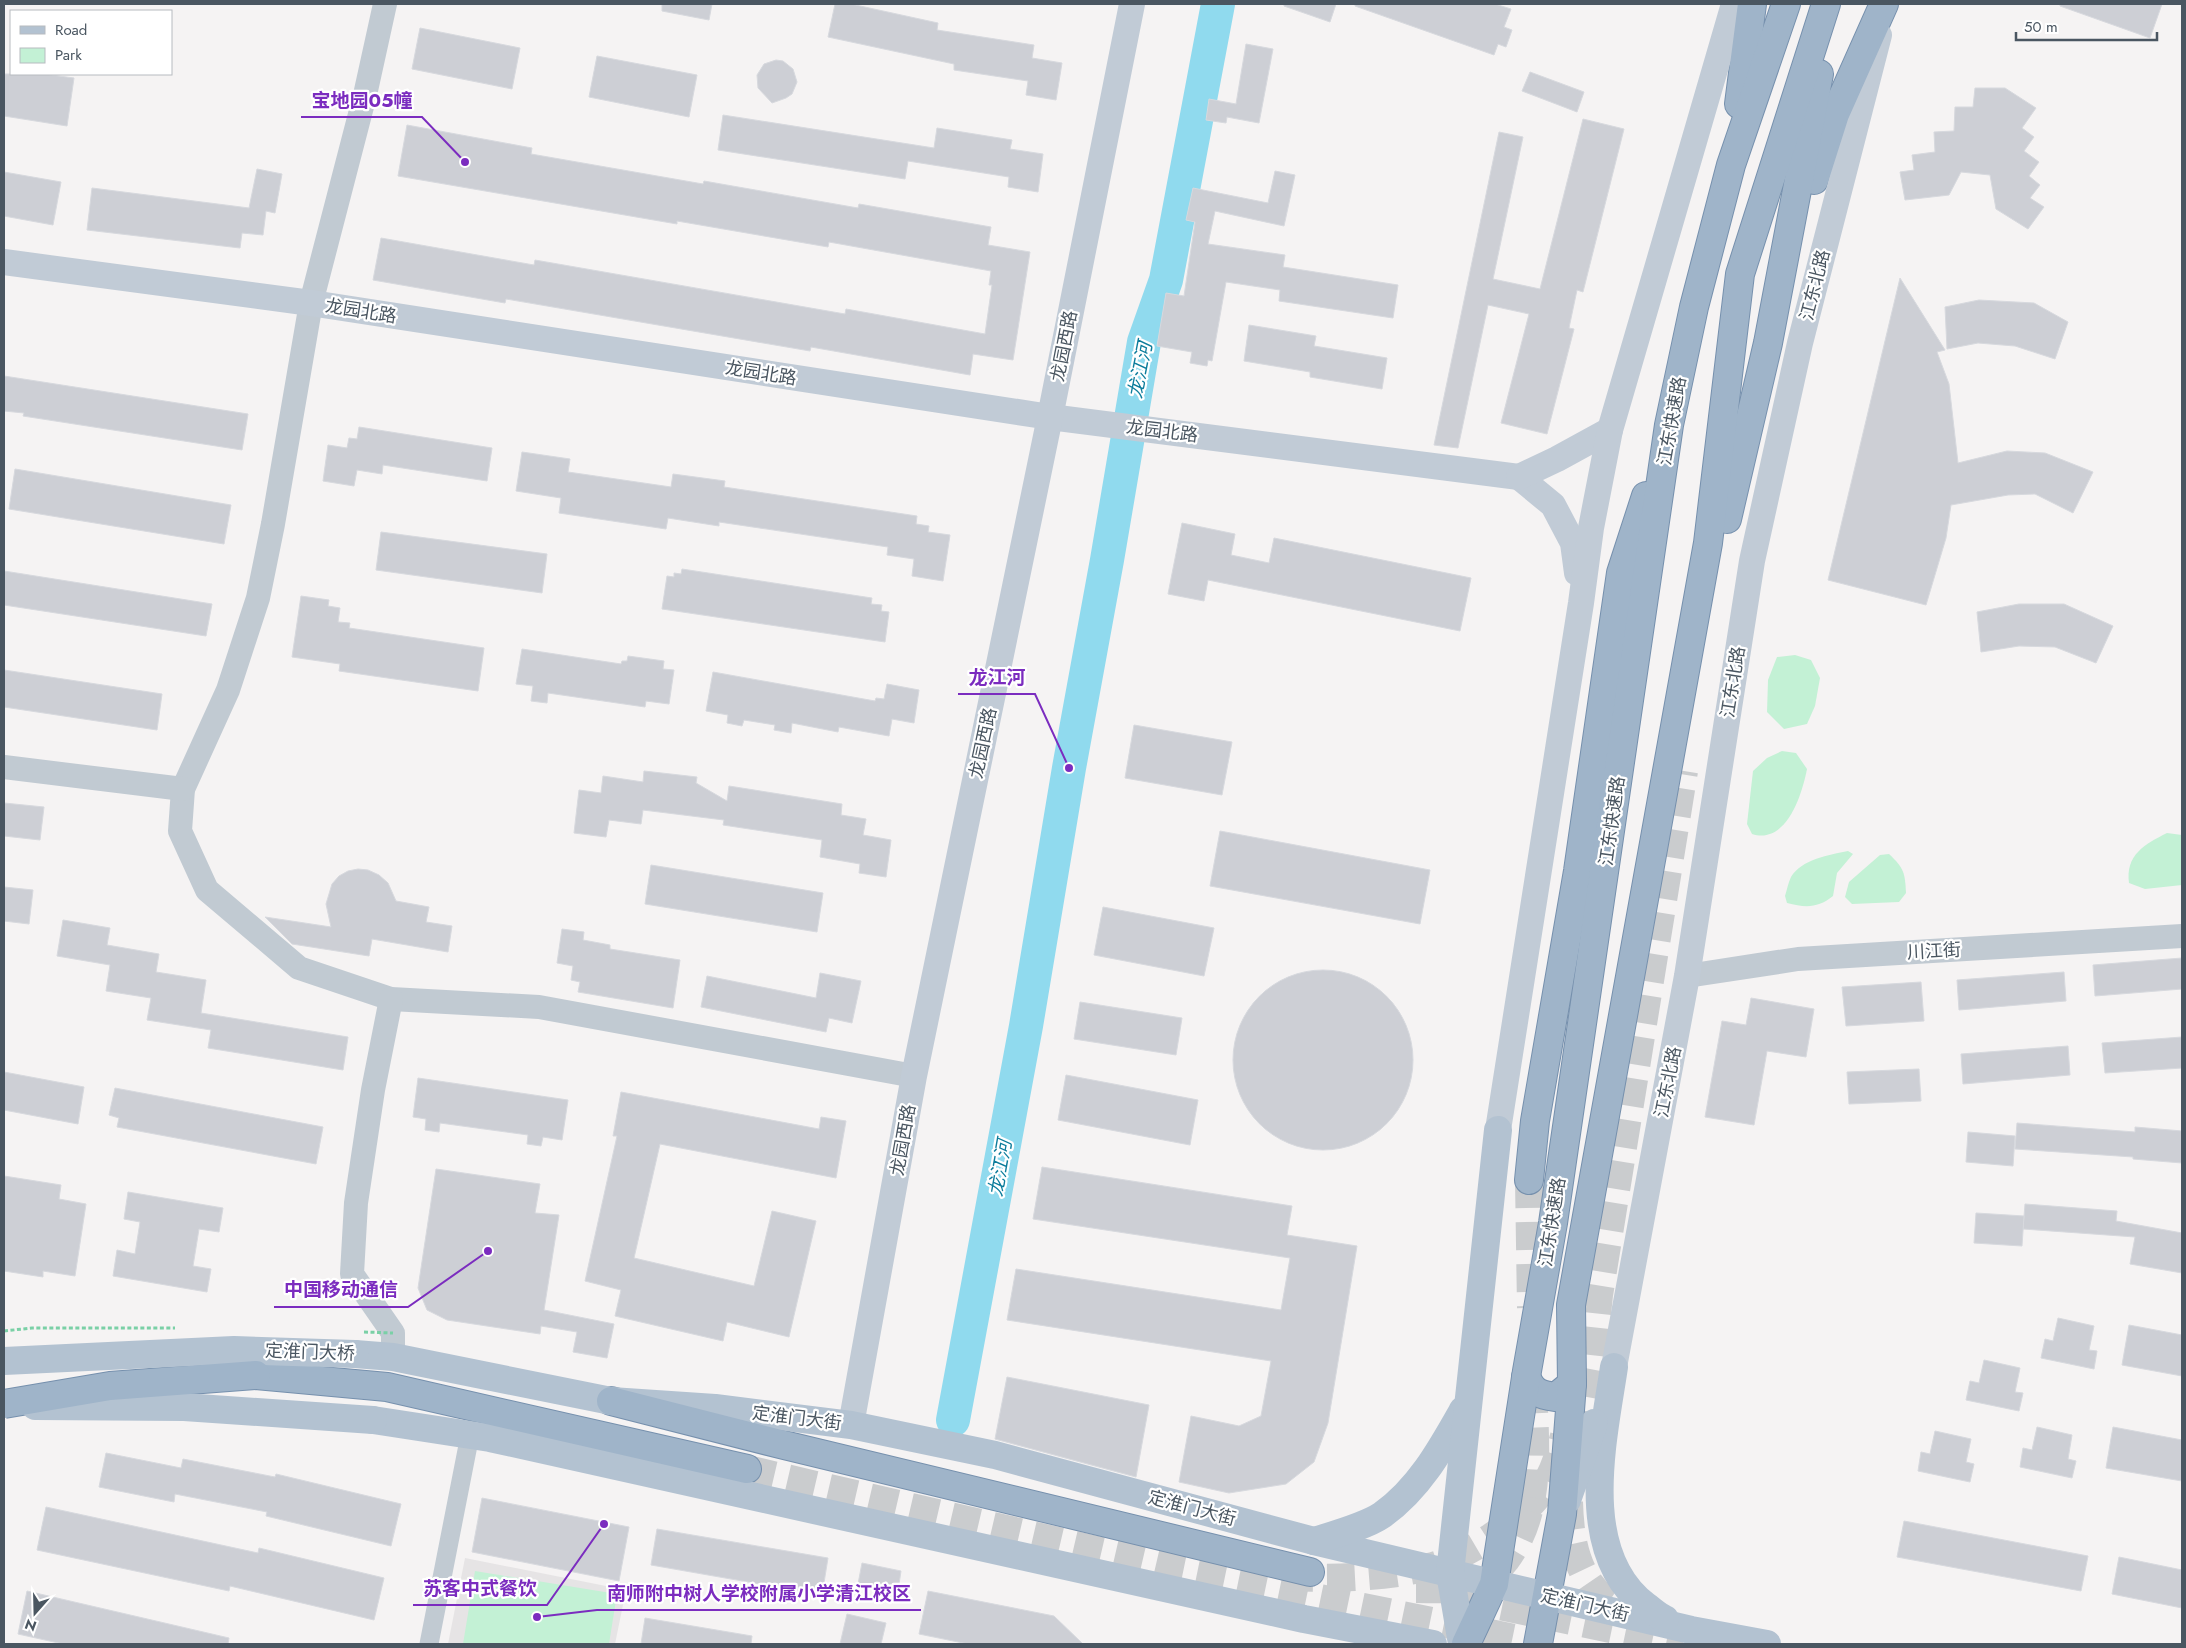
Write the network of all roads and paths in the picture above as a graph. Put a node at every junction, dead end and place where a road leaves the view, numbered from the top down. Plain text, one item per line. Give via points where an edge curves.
1 (384, 4) edge
2 (1132, 4) edge
3 (1734, 4) edge
4 (1752, 4) edge
5 (1786, 4) edge
6 (1826, 4) edge
7 (1833, 4) edge
8 (1886, 4) edge
9 (1731, 165) junction
10 (4, 262) edge
11 (311, 304) junction
12 (1768, 343) junction
13 (1050, 417) junction
14 (1669, 426) junction
15 (1610, 430) junction
16 (1519, 477) junction
17 (1581, 603) junction
18 (4, 768) edge
19 (1684, 772) tunnel mouth
20 (183, 789) junction
21 (2182, 936) edge
22 (1687, 976) junction
23 (391, 999) junction
24 (914, 1076) junction
25 (1498, 1130) joint
26 (1529, 1180) tunnel mouth
27 (393, 1358) junction
28 (4, 1361) edge
29 (1614, 1367) junction
30 (1526, 1378) junction
31 (1572, 1384) junction
32 (611, 1400) junction
33 (1469, 1400) junction
34 (4, 1405) edge
35 (851, 1425) junction
36 (470, 1435) junction
37 (747, 1468) tunnel mouth
38 (1562, 1514) junction
39 (1314, 1541) junction
40 (1310, 1572) tunnel mouth
41 (1450, 1573) junction
42 (1494, 1584) junction
43 (1547, 1596) junction
44 (1304, 1619) junction
45 (1691, 1630) junction
46 (429, 1644) edge
47 (1334, 1644) edge
48 (1433, 1644) edge
49 (1464, 1644) edge
50 (1538, 1644) edge
51 (1767, 1644) edge

1 - 11 street via 365,95
2 - 13 main road, 龙园西路
3 - 15 main road
4 - 9 highway
5 - 9 highway, 江东快速路
6 - 31 highway, 江东快速路 via 1740,274 1708,543 1571,1305
7 - 12 highway
8 - 12 highway via 1836,114 1805,208
8 - 22 main road, 江东北路 via 1800,343 1752,561
9 - 14 highway, 江东快速路 via 1694,307
10 - 11 main road, 龙园北路
11 - 13 main road, 龙园北路
11 - 20 street via 258,598 228,690
12 - 19 highway via 1730,504
13 - 16 main road, 龙园北路
13 - 24 main road, 龙园西路
14 - 26 highway via 1621,573
14 - 30 highway, 江东快速路 via 1554,1213
15 - 16 main road
15 - 17 main road via 1591,528
16 - 17 main road via 1553,506 1573,543
17 - 25 main road
18 - 20 street
20 - 23 street via 180,831 207,890 299,968
21 - 22 street, 川江街 via 1798,959
22 - 29 main road, 江东北路
23 - 24 street via 539,1007
23 - 27 street via 356,1203 352,1274 394,1333
24 - 35 main road, 龙园西路
25 - 33 main road
27 - 28 main road, 定淮门大桥, bridge via 234,1350
27 - 32 main road, 定淮门大桥
29 - 38 main road
29 - 45 main road via 1602,1451 1600,1507 1604,1540 1619,1577 1636,1598 1661,1617
30 - 31 highway via 1538,1394 1556,1397
30 - 42 highway, 江东快速路
31 - 38 highway, 江东快速路
32 - 35 main road, 定淮门大街 via 715,1408
32 - 40 highway
33 - 39 main road via 1435,1460 1412,1488 1381,1516
33 - 41 main road
34 - 36 main road, bridge via 184,1406 373,1420
34 - 37 highway, bridge via 110,1386 256,1375 387,1387
35 - 39 main road, 定淮门大街 via 995,1455
36 - 44 main road
36 - 46 street
38 - 43 highway, 江东快速路
39 - 41 main road, 定淮门大街
41 - 42 main road, 定淮门大街
41 - 48 main road
41 - 49 main road
42 - 43 main road, 定淮门大街
42 - 49 highway, 江东快速路
43 - 45 main road, 定淮门大街
43 - 50 highway, 江东快速路
44 - 47 main road
44 - 48 main road
45 - 51 main road, 定淮门大街

